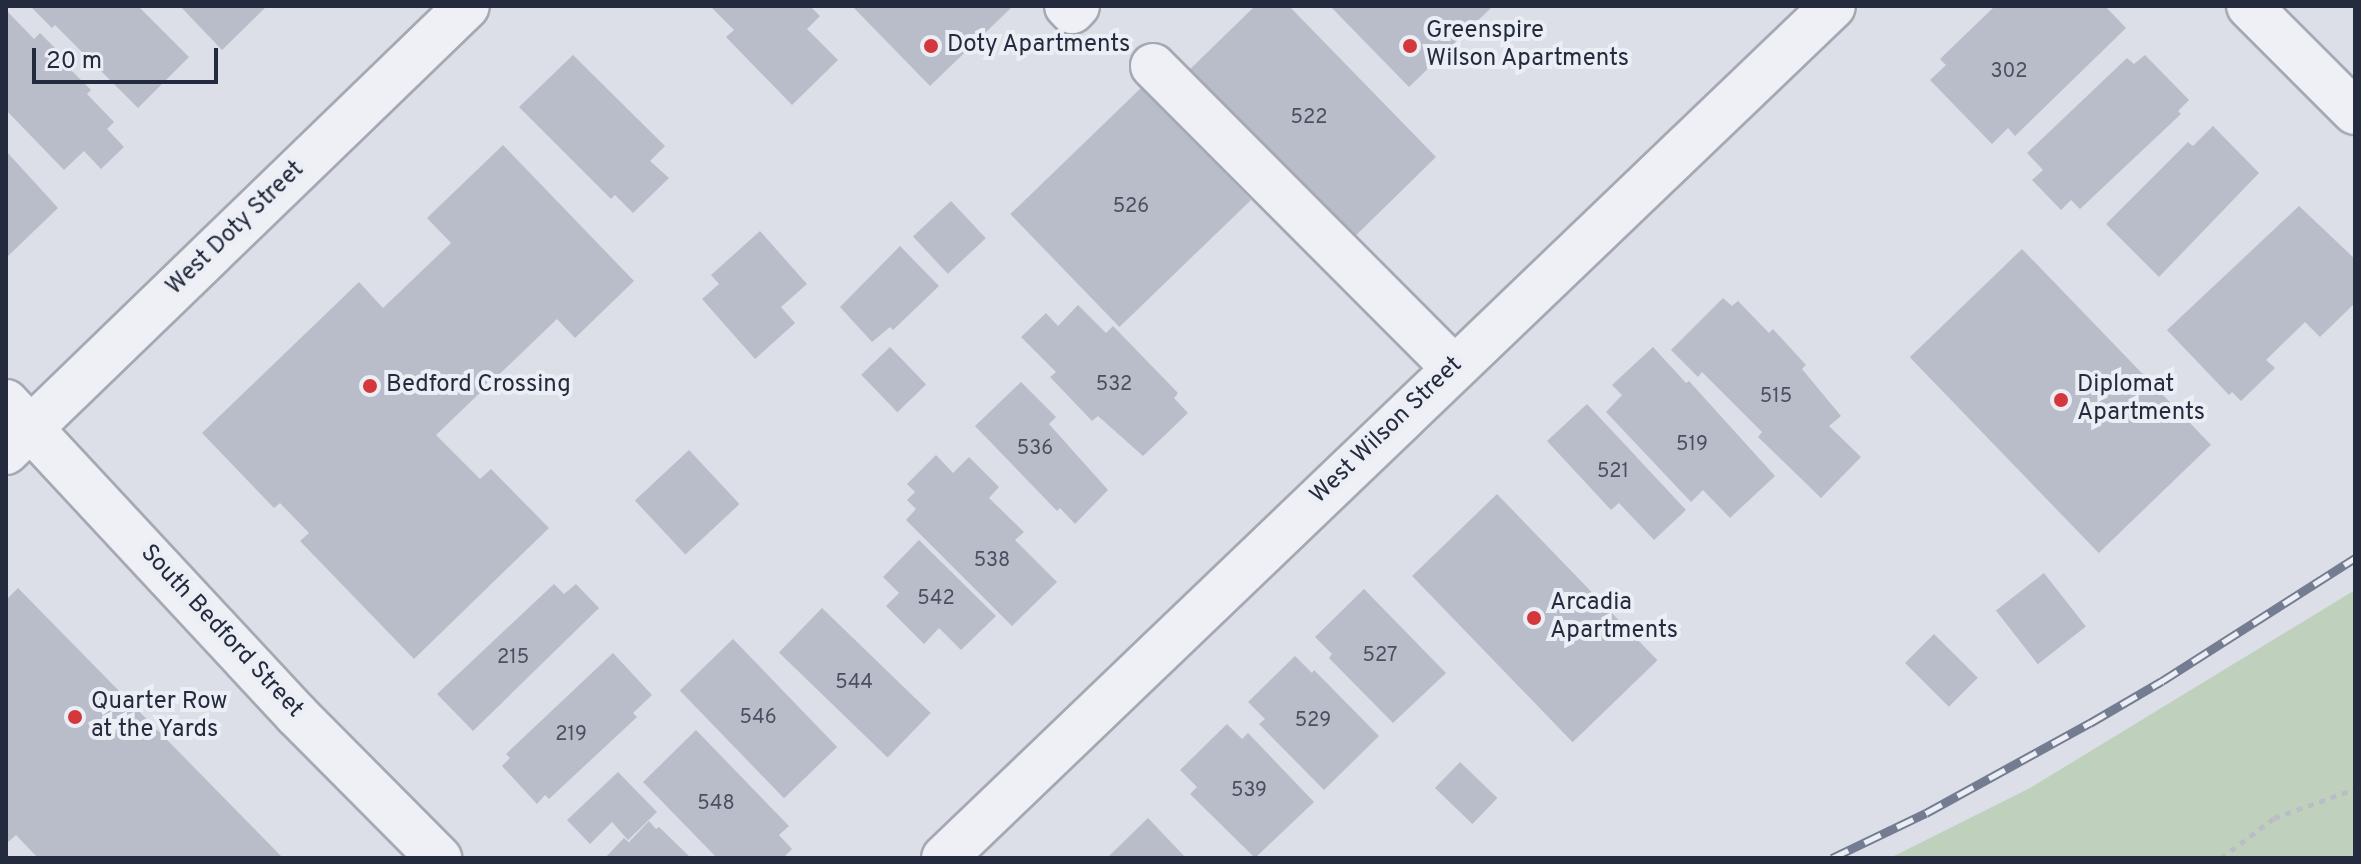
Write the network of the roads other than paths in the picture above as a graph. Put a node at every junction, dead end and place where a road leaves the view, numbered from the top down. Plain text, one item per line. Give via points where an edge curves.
1 (467, 6) edge
2 (1067, 6) edge
3 (1077, 6) edge
4 (1833, 6) edge
5 (2249, 6) edge
6 (1153, 66) dead end
7 (2355, 112) edge
8 (1453, 367) junction
9 (14, 427) edge
10 (439, 858) edge
11 (944, 858) edge

1 - 9 street, West Doty Street
2 - 3 street via 1072,11
4 - 8 street, West Wilson Street
5 - 7 street
6 - 8 street
8 - 11 street, West Wilson Street
9 - 10 street, South Bedford Street

